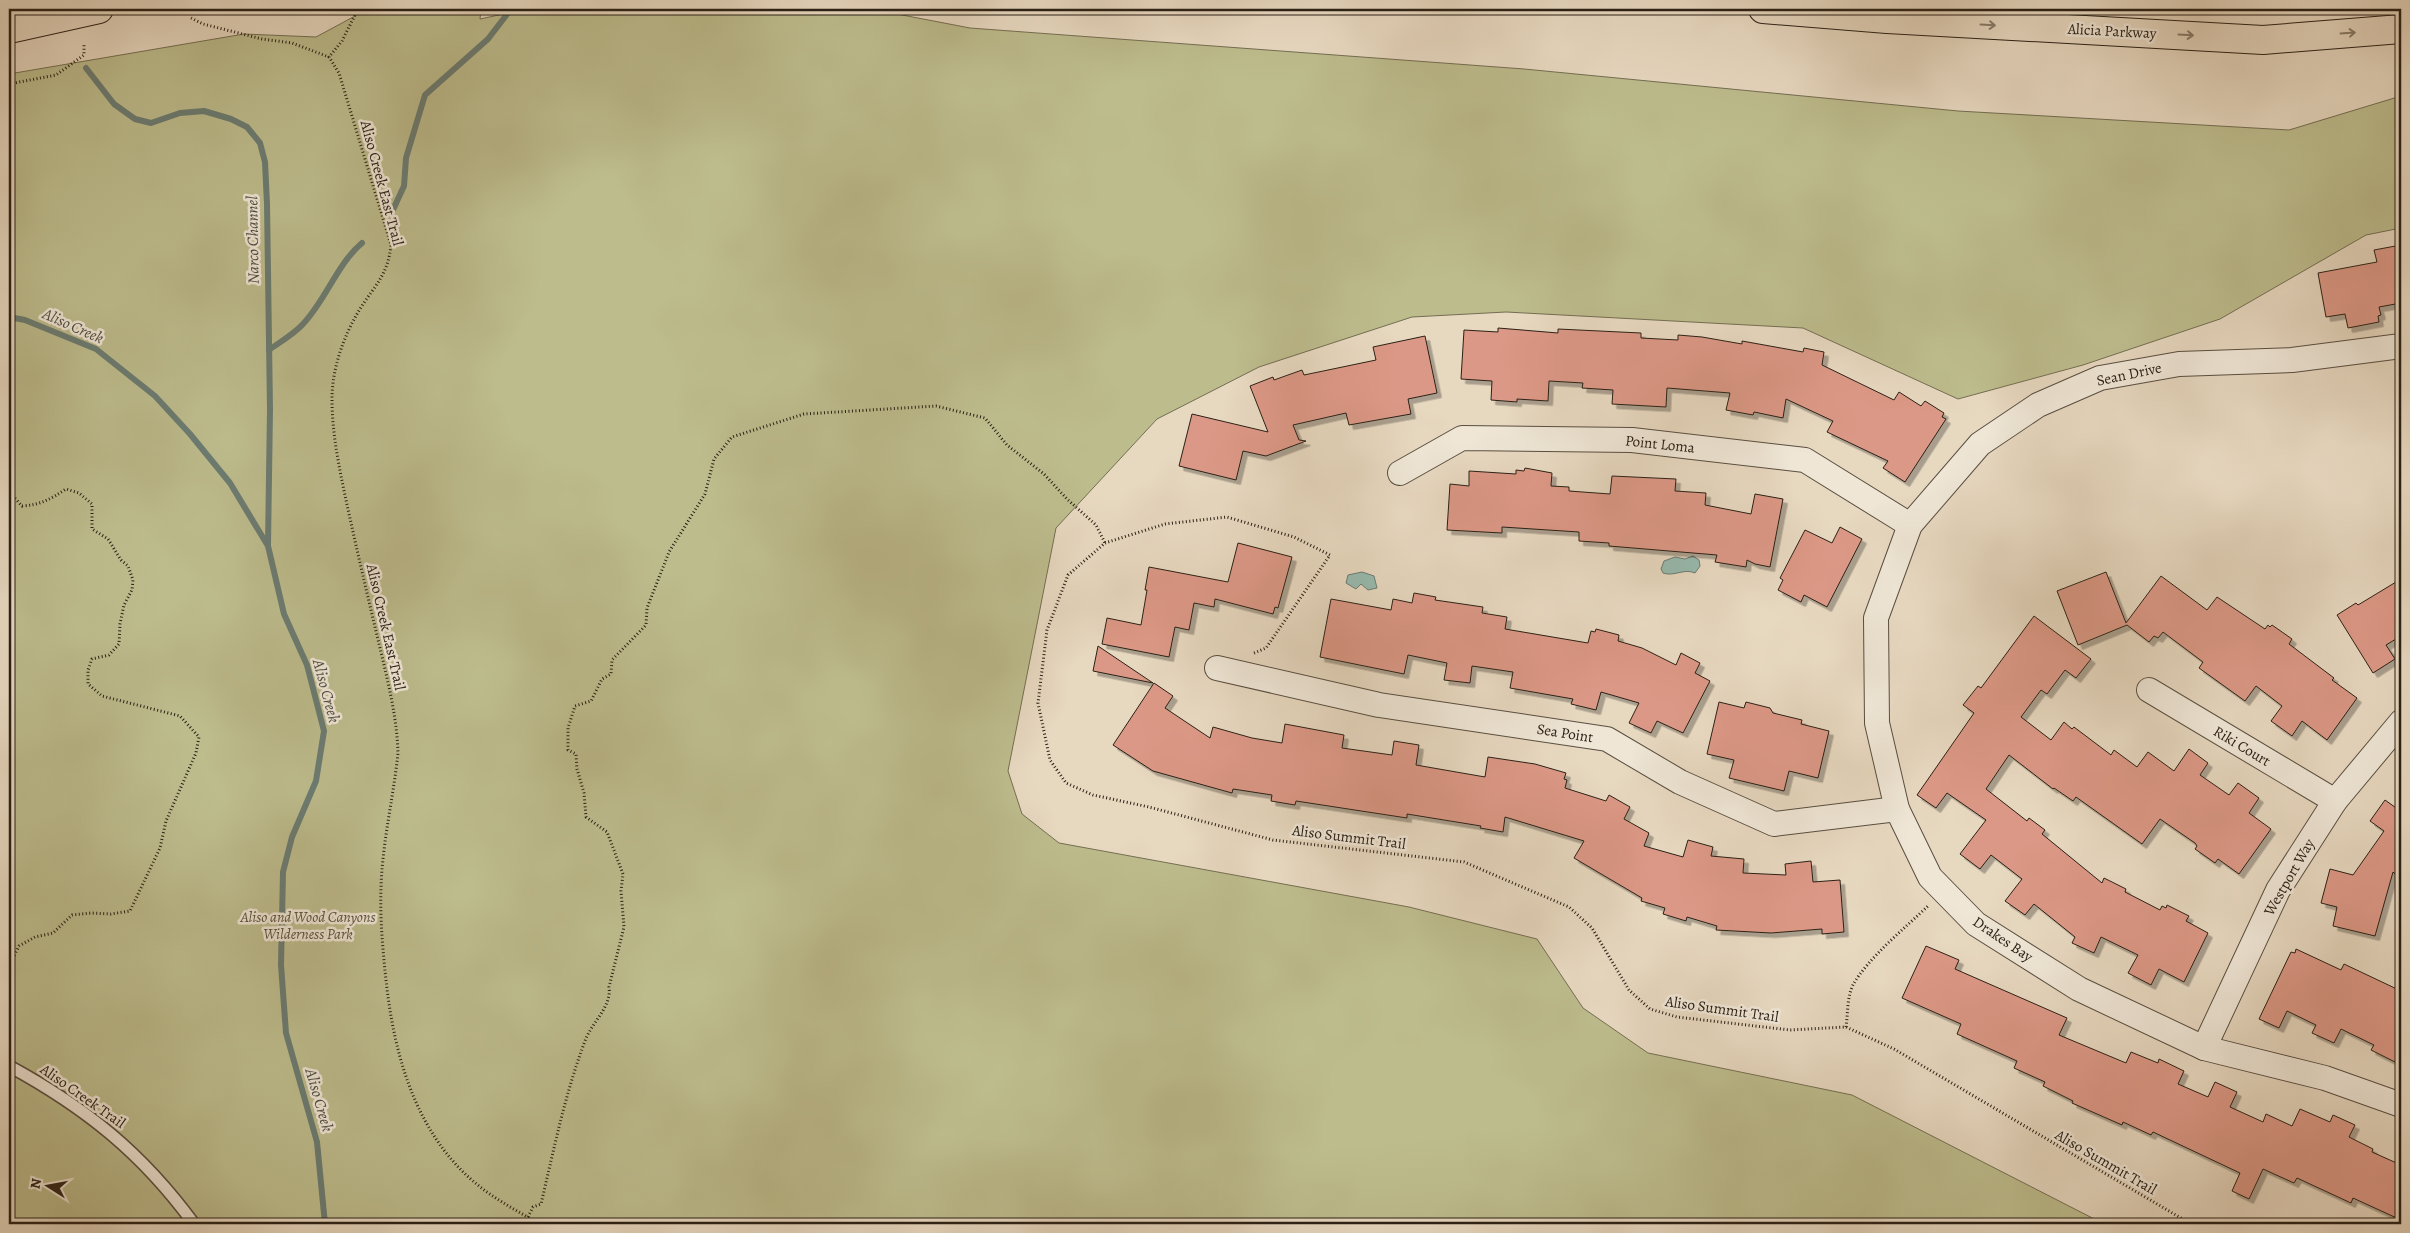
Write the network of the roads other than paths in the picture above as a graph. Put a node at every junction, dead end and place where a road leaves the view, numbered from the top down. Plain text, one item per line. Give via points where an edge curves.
1 (99, 9) edge
2 (1763, 9) edge
3 (9, 29) edge
4 (2401, 29) edge
5 (2401, 346) edge
6 (1400, 474) dead end
7 (1910, 525) junction
8 (1217, 668) road end
9 (2150, 690) dead end
10 (2401, 722) edge
11 (2335, 801) junction
12 (1896, 808) junction
13 (2204, 1048) junction
14 (9, 1066) edge
15 (2401, 1105) edge
16 (194, 1224) edge

1 - 3 main road
2 -> 4 main road, Alicia Parkway via 2263,40
5 - 7 street, Sean Drive via 2292,360 2179,364 2100,378 2038,405 1980,444
6 - 7 street, Point Loma via 1462,438 1632,440 1805,460
7 - 12 street, Drakes Bay via 1876,618 1877,723
8 - 12 street, Sea Point via 1379,705 1608,739 1680,782 1774,824
9 - 11 street, Riki Court
10 - 11 street, Westport Way
11 - 13 street, Westport Way via 2278,890
12 - 13 street, Drakes Bay via 1930,877 1976,924 2079,989
13 - 15 street, Drakes Bay via 2325,1078
14 - 16 lane, Aliso Creek Trail via 42,1084 110,1131 158,1177

